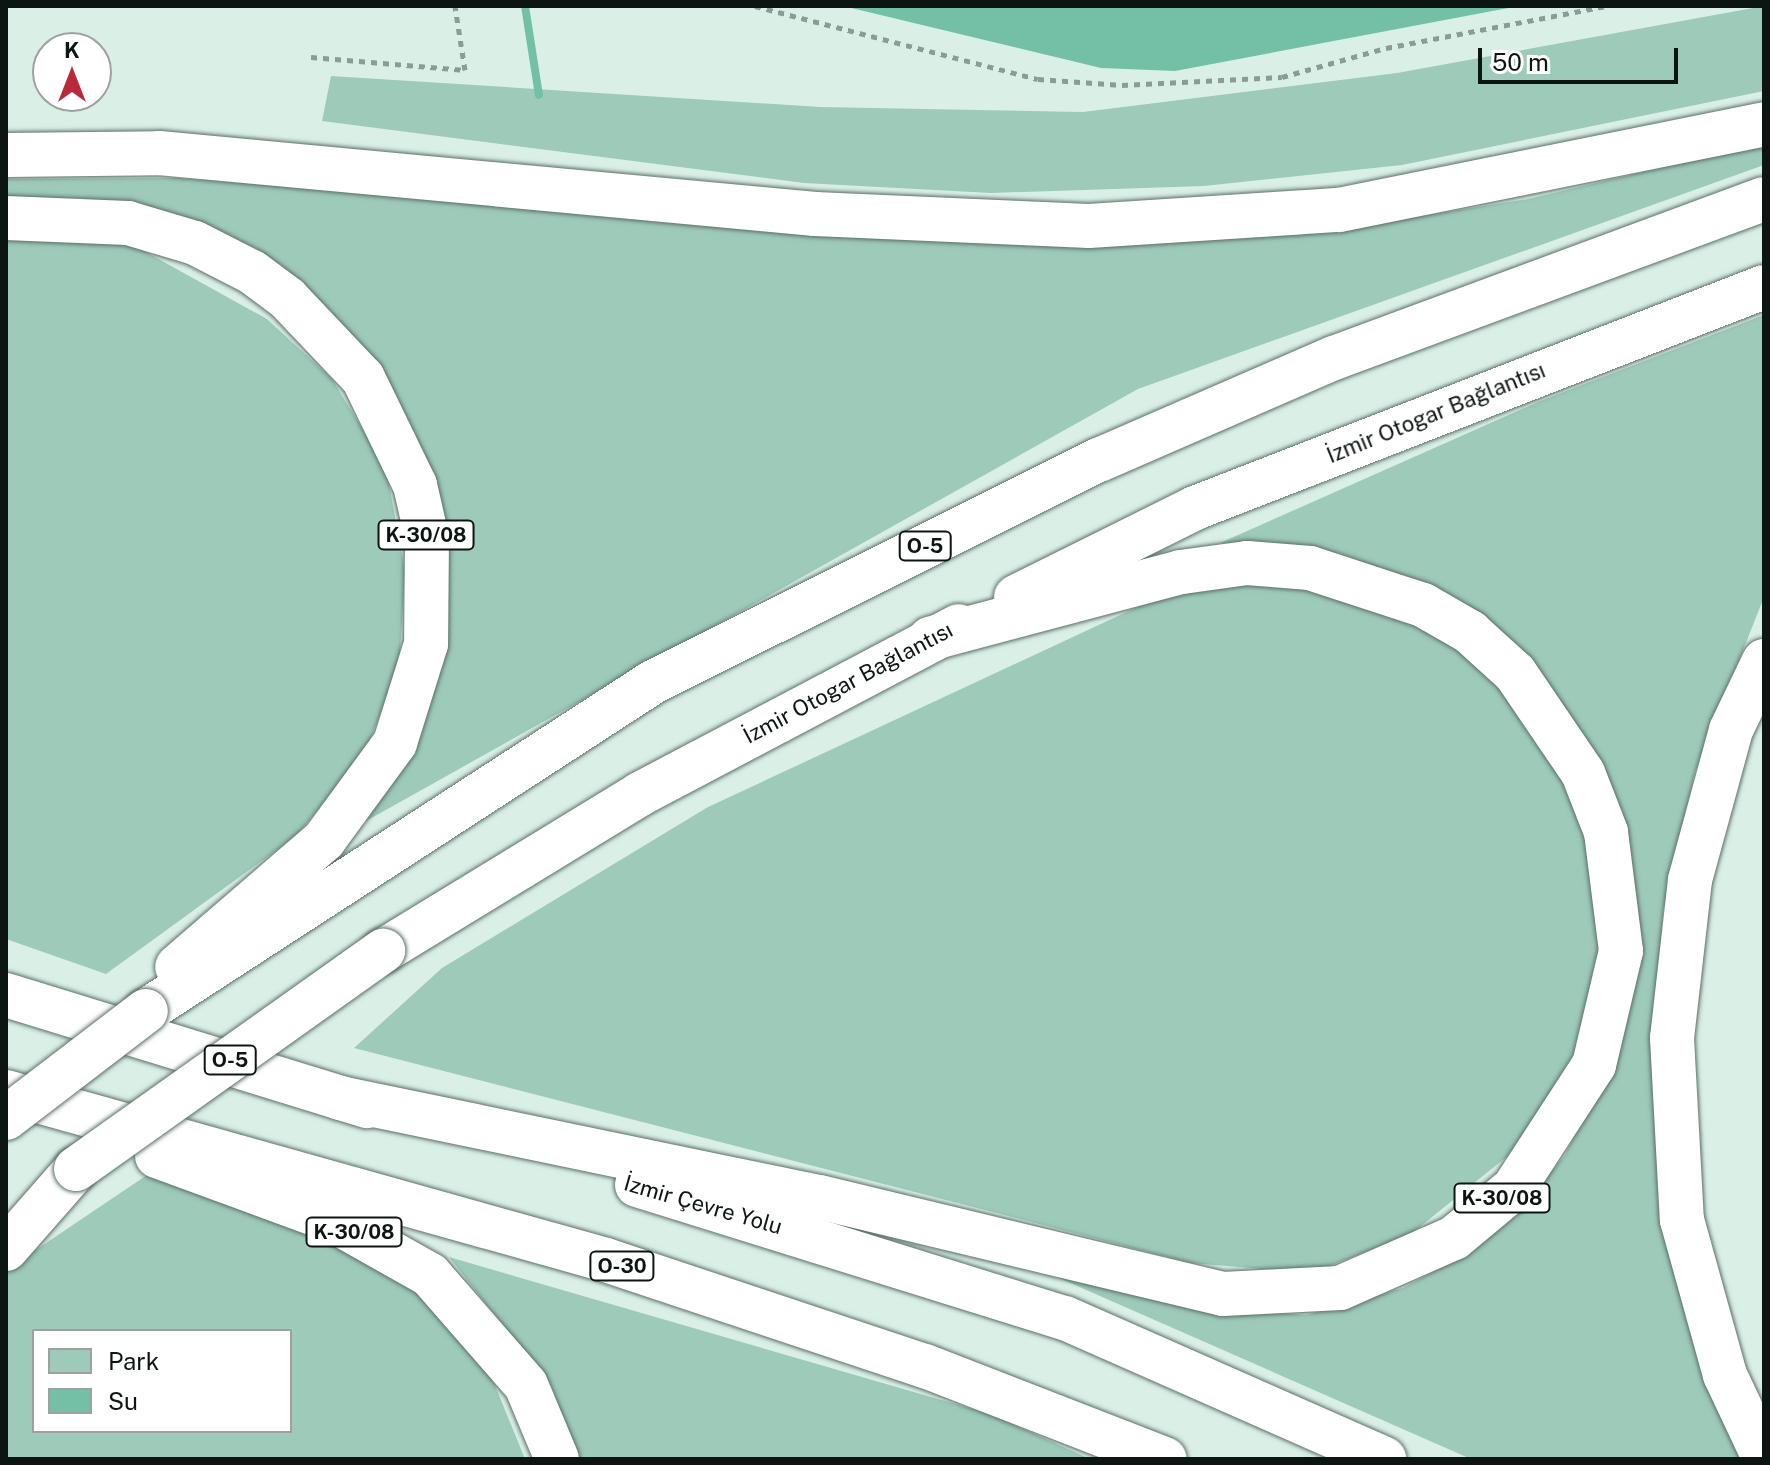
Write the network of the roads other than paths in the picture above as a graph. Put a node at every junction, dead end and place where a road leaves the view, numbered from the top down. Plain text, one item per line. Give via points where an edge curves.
1 (1764, 124) edge
2 (6, 133) edge
3 (159, 153) junction
4 (6, 155) edge
5 (1764, 199) edge
6 (6, 218) edge
7 (1764, 287) edge
8 (930, 639) junction
9 (1764, 661) edge
10 (6, 975) edge
11 (6, 995) edge
12 (146, 1011) junction
13 (193, 1053) junction
14 (6, 1092) edge
15 (340, 1098) junction
16 (68, 1107) junction
17 (6, 1118) edge
18 (76, 1169) junction
19 (6, 1220) edge
20 (6, 1249) edge
21 (1764, 1458) edge
22 (557, 1459) edge
23 (1165, 1459) edge
24 (1384, 1459) edge

1 - 3 highway via 1339,210 1089,226 815,214
2 - 3 highway
3 - 4 highway
5 - 12 highway, O-5 via 1334,358 1099,460 653,682
6 - 12 highway, K-30/08 via 128,223 195,243 287,298 363,378 383,411 415,485 427,538 426,644 395,743 324,840 181,964
7 - 8 highway, İzmir Otogar Bağlantısı / O-5 via 1195,508
8 - 15 highway, K-30/08 via 1181,572 1247,563 1310,568 1423,605 1470,632 1515,673 1553,720 1595,802 1617,892 1621,951 1594,1065 1514,1188 1454,1238 1355,1283 1275,1296 1223,1294 819,1197
8 - 18 highway, İzmir Otogar Bağlantısı / O-5, bridge via 640,794 383,951
9 - 21 highway via 1731,730 1690,880 1672,1038 1682,1220 1725,1375
10 - 13 highway
11 - 13 highway, İzmir Çevre Yolu
12 - 17 highway, O-5, bridge
13 - 15 highway, İzmir Çevre Yolu
14 - 16 highway, O-30
15 - 24 highway, İzmir Çevre Yolu via 1065,1318
16 - 22 highway, K-30/08 via 103,1134 336,1222 430,1275 526,1385
16 - 23 highway, O-30 via 606,1260 925,1366
18 - 19 highway, İzmir Otogar Bağlantısı / O-5
18 - 20 highway

